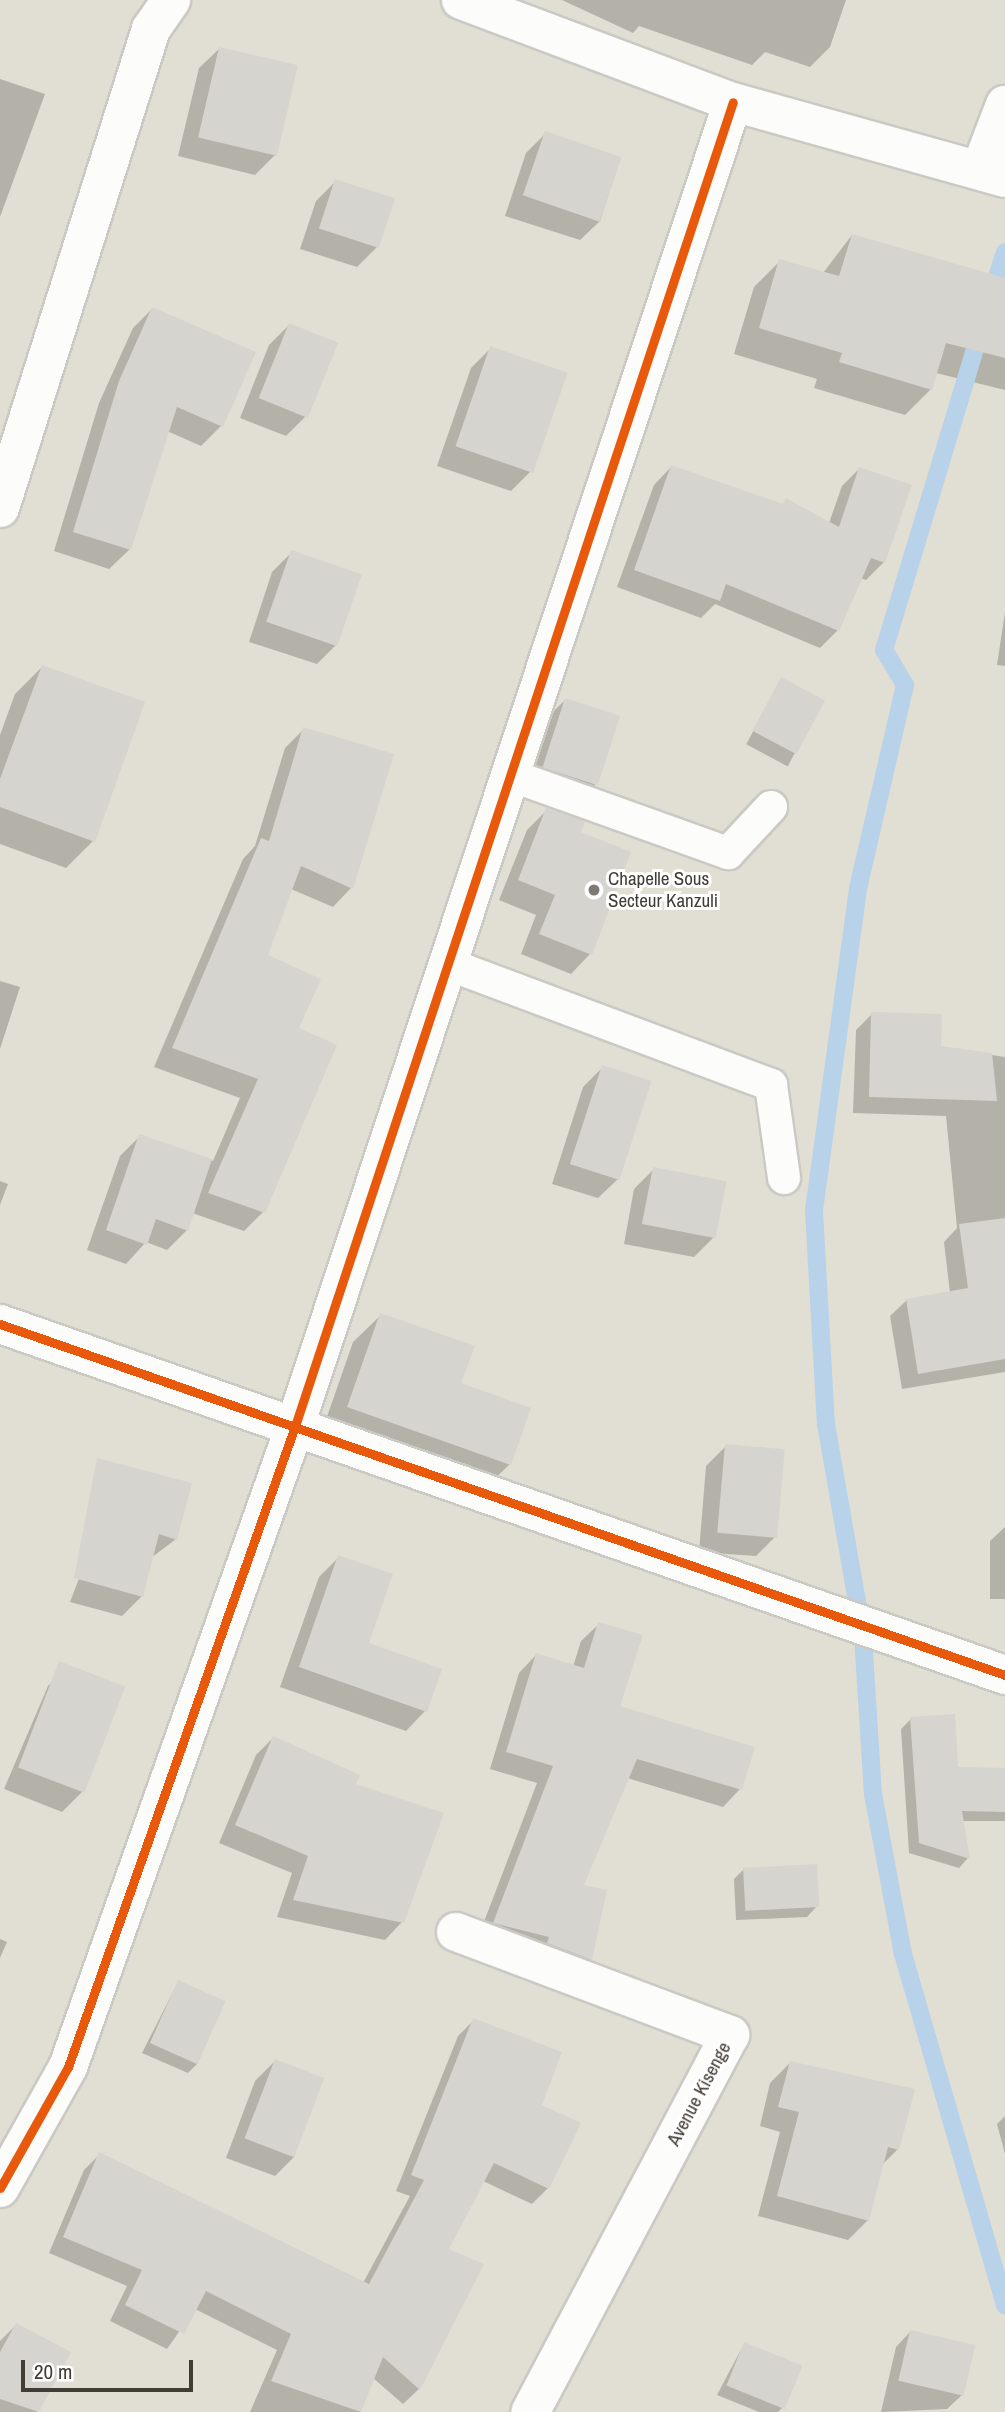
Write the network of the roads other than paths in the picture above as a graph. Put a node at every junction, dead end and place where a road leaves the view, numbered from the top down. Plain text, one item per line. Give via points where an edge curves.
1 (171, 0) edge
2 (461, 0) edge
3 (733, 102) junction
4 (1005, 105) edge
5 (993, 174) edge
6 (0, 509) edge
7 (510, 775) junction
8 (771, 807) dead end
9 (448, 964) junction
10 (784, 1178) dead end
11 (0, 1324) edge
12 (296, 1423) junction
13 (1005, 1675) edge
14 (456, 1932) dead end
15 (0, 2188) edge
16 (530, 2412) edge

1 - 6 street via 152,29
2 - 3 street
3 - 5 street
3 - 7 street
4 - 5 street
7 - 8 lane via 729,853
7 - 9 street
9 - 10 lane via 771,1085
9 - 12 street
11 - 12 street
12 - 13 street via 865,1629
12 - 15 street via 68,2067
14 - 16 street, Avenue Kisenge via 730,2035

